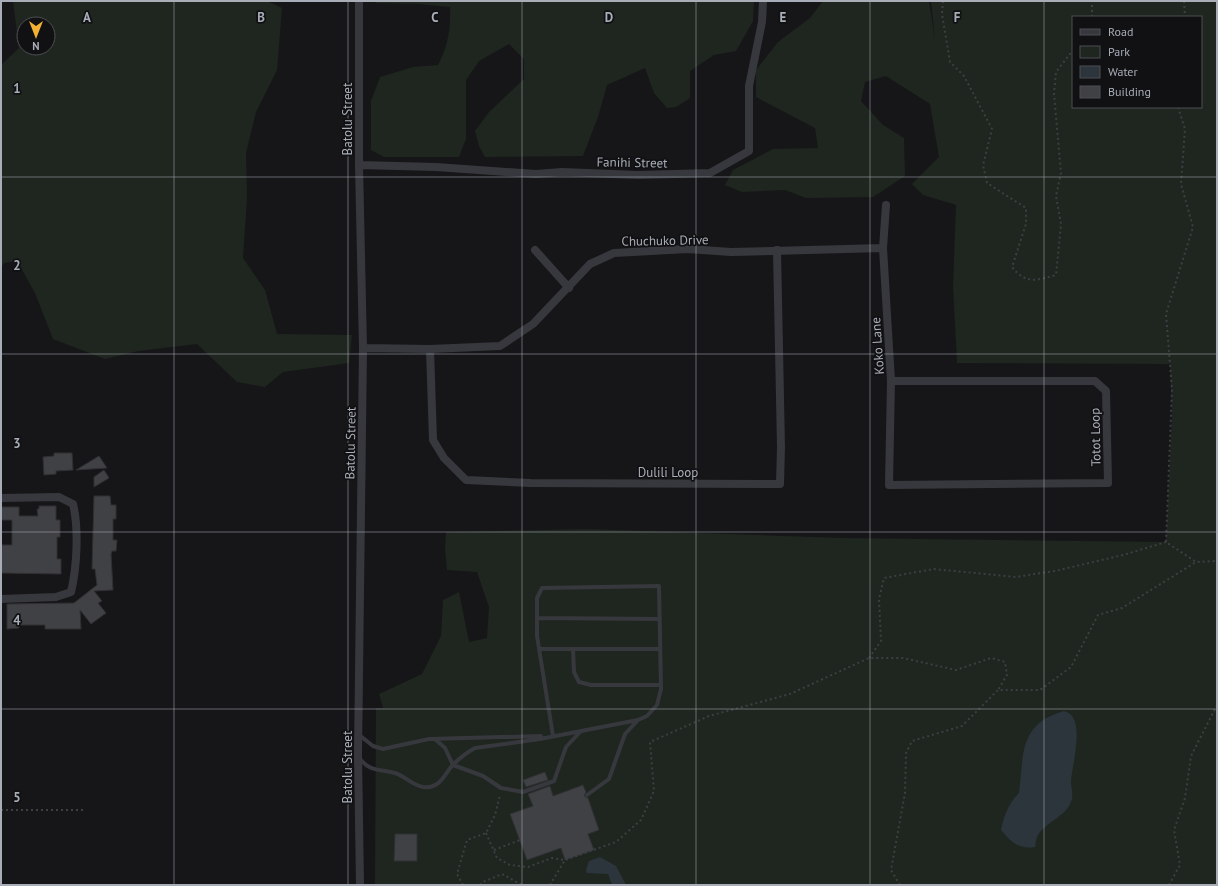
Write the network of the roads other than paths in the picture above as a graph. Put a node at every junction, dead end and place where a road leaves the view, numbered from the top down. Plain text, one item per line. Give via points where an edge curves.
1 (359, 1) edge
2 (763, 1) edge
3 (359, 165) junction
4 (886, 205) dead end
5 (883, 248) junction
6 (535, 250) dead end
7 (777, 250) junction
8 (569, 288) junction
9 (363, 348) junction
10 (430, 349) junction
11 (891, 381) junction
12 (889, 485) joint
13 (1, 498) edge
14 (1, 599) edge
15 (537, 618) junction
16 (660, 619) junction
17 (539, 649) junction
18 (573, 649) junction
19 (660, 649) junction
20 (660, 685) junction
21 (638, 720) junction
22 (581, 731) junction
23 (358, 734) junction
24 (560, 735) junction
25 (553, 736) junction
26 (435, 739) junction
27 (358, 757) junction
28 (453, 765) junction
29 (587, 795) dead end
30 (360, 885) edge

1 - 3 street, Batolu Street
2 - 3 street, Fanihi Street via 762,22 749,86 749,151 710,172 638,175 562,172 536,174
3 - 9 street, Batolu Street
4 - 5 street, Koko Lane
5 - 7 street, Chuchuko Drive
5 - 11 street, Koko Lane
6 - 8 street
7 - 8 street, Chuchuko Drive via 731,252 688,249 614,253 590,264
7 - 10 street, Dulili Loop via 780,484 531,483 466,480 444,458 433,440
8 - 10 street, Chuchuko Drive via 533,324 500,346
9 - 10 street, Chuchuko Drive
9 - 23 street, Batolu Street
11 - 12 street, Koko Lane
11 - 12 street, Totot Loop via 1095,381 1106,391 1108,483
13 - 14 street via 59,498 73,504 76,517 75,576 71,592 56,597
15 - 16 lane
15 - 16 lane via 537,598 542,588 659,586
15 - 17 lane
16 - 19 lane
17 - 18 lane
17 - 25 lane
18 - 19 lane
18 - 20 lane via 574,672 579,682 591,685
19 - 20 lane
20 - 21 lane via 657,705
21 - 22 lane
21 - 29 lane via 625,734 609,779
22 - 24 lane
22 - 28 lane via 566,747 554,781 523,792 501,788 483,776
23 - 26 lane via 373,746 382,749
23 - 27 street, Batolu Street
24 - 25 lane
24 - 28 lane via 475,748
25 - 26 lane
26 - 28 lane via 445,748
27 - 28 lane via 367,767 395,773 423,787 436,785 442,781
27 - 30 street, Batolu Street

